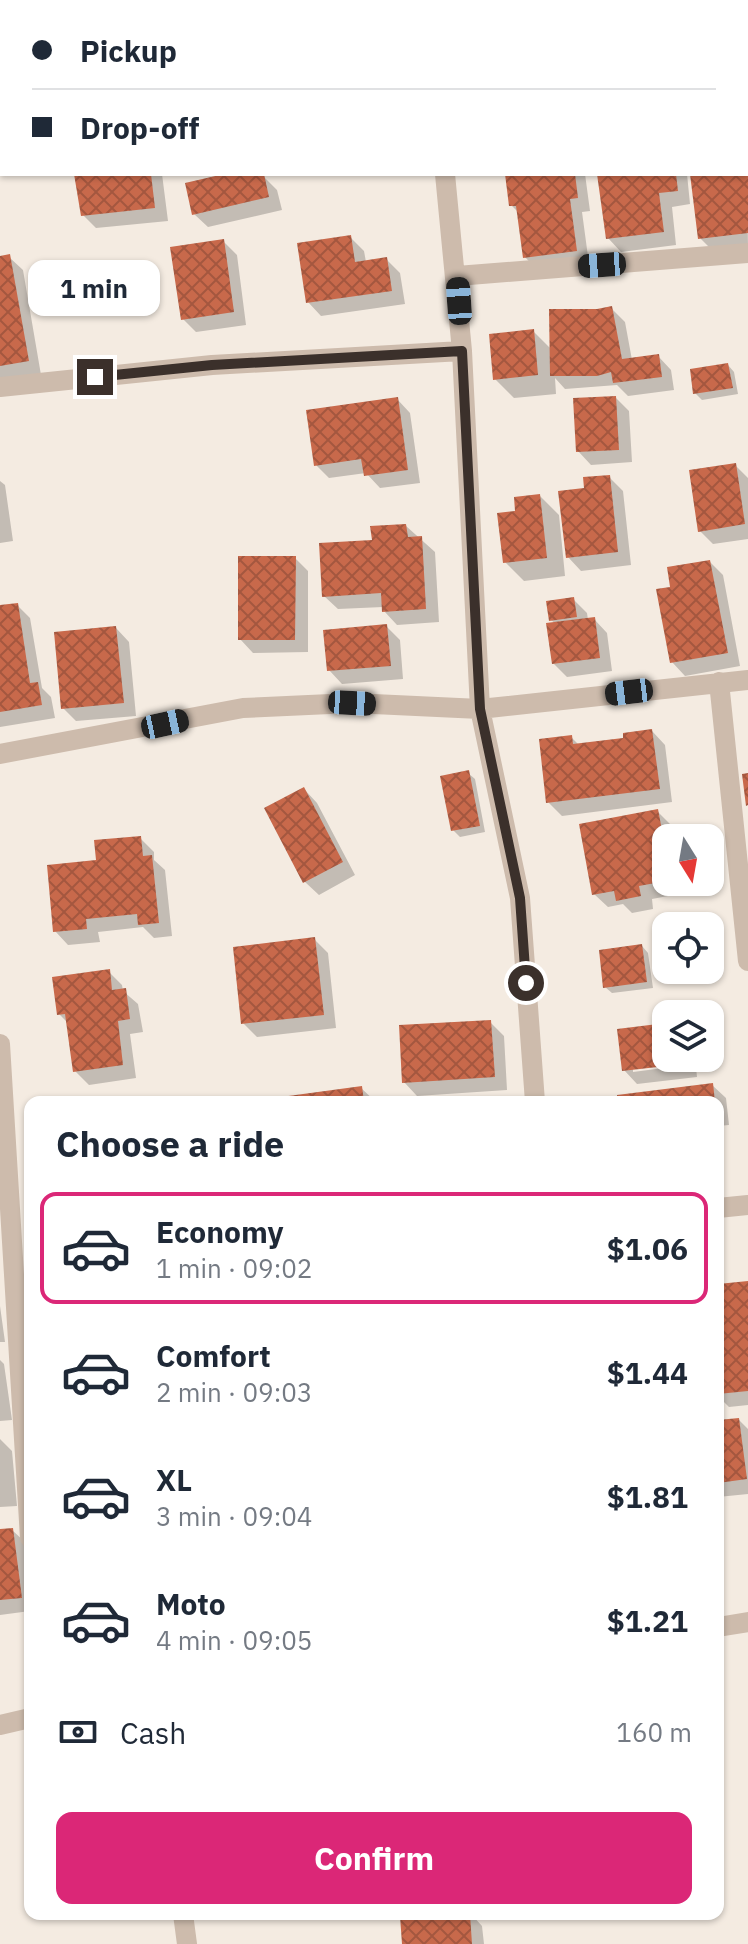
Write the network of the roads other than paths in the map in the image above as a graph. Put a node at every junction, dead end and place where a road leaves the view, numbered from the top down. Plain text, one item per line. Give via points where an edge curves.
1 (445, 176) edge
2 (748, 253) edge
3 (457, 276) junction
4 (462, 351) junction
5 (0, 387) edge
6 (748, 680) edge
7 (719, 682) junction
8 (480, 709) junction
9 (0, 754) edge
10 (748, 961) edge
11 (0, 1044) edge
12 (535, 1096) edge
13 (748, 1205) edge
14 (724, 1207) edge
15 (24, 1439) edge
16 (748, 1622) edge
17 (724, 1626) edge
18 (24, 1719) edge
19 (0, 1725) edge
20 (184, 1920) edge
21 (187, 1944) edge

1 - 3 street
2 - 3 street
3 - 4 street
4 - 5 street via 212,365
4 - 8 street
6 - 7 street
7 - 8 street
7 - 10 street
8 - 9 street via 352,703 243,708
8 - 12 street via 520,898
11 - 15 street
13 - 14 street
16 - 17 street
18 - 19 street
20 - 21 street

